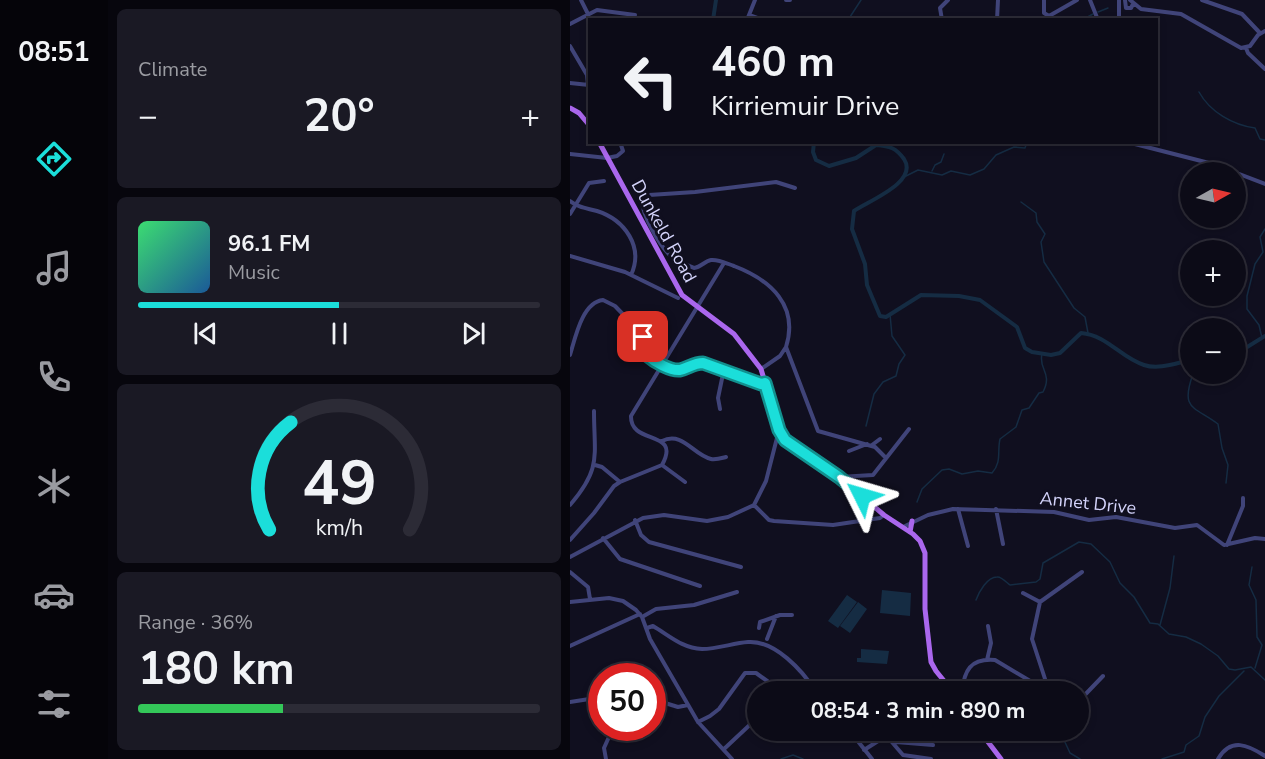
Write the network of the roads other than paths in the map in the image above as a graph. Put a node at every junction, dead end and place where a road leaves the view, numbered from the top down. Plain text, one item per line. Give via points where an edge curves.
1 (581, 0) edge
2 (755, 0) edge
3 (948, 0) edge
4 (998, 0) edge
5 (1044, 0) edge
6 (1077, 0) edge
7 (1090, 0) edge
8 (1119, 0) edge
9 (1125, 0) edge
10 (1202, 0) edge
11 (1132, 2) edge
12 (588, 14) junction
13 (635, 15) dead end
14 (748, 17) edge
15 (942, 18) edge
16 (997, 18) edge
17 (1097, 18) edge
18 (1119, 18) edge
19 (570, 24) edge
20 (1265, 31) edge
21 (1260, 33) junction
22 (570, 46) edge
23 (1246, 48) junction
24 (1265, 69) edge
25 (588, 82) edge
26 (570, 83) edge
27 (588, 86) edge
28 (570, 108) edge
29 (588, 124) edge
30 (600, 144) edge
31 (621, 144) edge
32 (1134, 144) edge
33 (570, 154) edge
34 (607, 158) junction
35 (604, 181) dead end
36 (1265, 184) edge
37 (795, 188) dead end
38 (570, 201) edge
39 (576, 206) junction
40 (570, 214) edge
41 (570, 258) edge
42 (724, 263) junction
43 (631, 275) junction
44 (678, 298) dead end
45 (696, 308) junction
46 (786, 347) junction
47 (570, 355) edge
48 (662, 364) junction
49 (724, 369) junction
50 (760, 369) junction
51 (765, 383) junction
52 (720, 409) dead end
53 (594, 411) dead end
54 (909, 429) dead end
55 (779, 430) junction
56 (880, 439) dead end
57 (662, 441) junction
58 (869, 445) junction
59 (849, 451) dead end
60 (726, 457) dead end
61 (886, 458) junction
62 (595, 459) junction
63 (594, 465) junction
64 (662, 465) junction
65 (600, 466) junction
66 (839, 477) junction
67 (620, 482) junction
68 (685, 482) dead end
69 (1244, 498) dead end
70 (570, 505) edge
71 (754, 505) junction
72 (958, 509) junction
73 (996, 509) junction
74 (884, 515) junction
75 (635, 520) junction
76 (912, 521) junction
77 (903, 527) junction
78 (910, 532) junction
79 (603, 538) junction
80 (1265, 539) edge
81 (570, 540) edge
82 (1003, 544) dead end
83 (1227, 545) junction
84 (968, 546) dead end
85 (570, 557) edge
86 (741, 567) dead end
87 (570, 572) edge
88 (1082, 572) dead end
89 (700, 586) dead end
90 (737, 592) dead end
91 (1023, 593) dead end
92 (590, 599) junction
93 (570, 602) edge
94 (1040, 602) junction
95 (792, 615) dead end
96 (776, 616) junction
97 (642, 617) junction
98 (653, 626) junction
99 (988, 626) dead end
100 (647, 628) junction
101 (759, 628) dead end
102 (767, 639) dead end
103 (570, 646) edge
104 (987, 660) junction
105 (1103, 676) dead end
106 (767, 681) edge
107 (809, 681) edge
108 (944, 681) edge
109 (964, 681) edge
110 (1030, 681) edge
111 (1046, 681) edge
112 (1089, 691) edge
113 (588, 699) edge
114 (570, 702) edge
115 (666, 703) edge
116 (688, 705) junction
117 (698, 722) junction
118 (747, 727) edge
119 (607, 741) edge
120 (857, 741) edge
121 (879, 741) edge
122 (892, 741) joint
123 (987, 741) edge
124 (933, 745) dead end
125 (724, 749) junction
126 (864, 750) junction
127 (1265, 756) edge
128 (606, 759) edge
129 (732, 759) edge
130 (872, 759) edge
131 (932, 759) edge
132 (1001, 759) edge
133 (1218, 759) edge

1 - 12 street
2 - 14 street
3 - 15 street via 940,8
4 - 16 street
5 - 6 street via 1044,13 1049,16
7 - 17 street
8 - 18 street
9 - 11 street via 1126,8 1131,8
10 - 21 street via 1242,14
11 - 23 street via 1141,9 1181,14
12 - 13 street via 598,10
12 - 19 street
20 - 21 street
21 - 23 street
22 - 25 street
23 - 24 street
26 - 27 street
28 - 29 main road
30 - 34 main road, Dunkeld Road
31 - 34 street via 622,153
32 - 36 street via 1213,164
33 - 34 street
34 - 45 main road, Dunkeld Road via 677,288
35 - 39 street via 589,183
37 - 42 street via 776,182 645,196 641,201 658,239 671,255 694,268 712,260
38 - 39 street
39 - 40 street
39 - 43 street via 601,213 625,230 636,253
41 - 43 street
42 - 45 street
42 - 46 street via 776,290 791,323
43 - 44 street
45 - 48 street
45 - 50 main road, Dunkeld Road via 734,334
46 - 50 street via 779,357
46 - 58 street via 818,431
47 - 48 street via 582,320 594,303 603,300 615,306 641,333 647,355
48 - 49 street via 675,370 699,363
48 - 57 street via 630,419 638,433
49 - 51 street
49 - 52 street via 718,398
50 - 51 main road, Dunkeld Road
51 - 55 main road, Dunkeld Road
53 - 62 street
54 - 61 street
55 - 66 main road, Dunkeld Road via 791,446
55 - 71 street via 766,481
56 - 58 street
57 - 60 street via 680,440 712,459
57 - 64 street via 666,454
58 - 59 street
58 - 61 street
61 - 66 street via 870,476
62 - 63 street
62 - 65 street
63 - 65 street
63 - 70 street via 587,483
64 - 67 street
64 - 68 street
65 - 67 street
66 - 74 main road, Dunkeld Road
67 - 81 street
69 - 83 street
71 - 74 street via 774,521 833,525
71 - 75 street via 716,520 658,515
72 - 73 street, Annet Drive
72 - 76 street, Annet Drive via 944,509
72 - 84 street
73 - 82 street
73 - 83 street, Annet Drive via 1054,512 1089,520 1114,516 1175,528 1198,525
74 - 77 main road, Dunkeld Road
75 - 79 street
75 - 86 street via 640,535 652,543
76 - 77 street, Annet Drive
76 - 78 main road
77 - 78 main road, Dunkeld Road
78 - 108 main road, Dunkeld Road via 924,550 925,609 932,662
79 - 85 street
79 - 89 street via 620,559
80 - 83 street
87 - 92 street via 588,587
88 - 94 street
90 - 97 street via 694,605 656,609
91 - 94 street
92 - 93 street
92 - 97 street via 620,600
94 - 111 street via 1032,639
95 - 96 street
96 - 101 street via 758,622
96 - 102 street
97 - 98 street
97 - 100 street
97 - 103 street
98 - 100 street
98 - 107 street via 678,643 698,648 759,644 784,655
99 - 104 street via 991,643
100 - 116 street
104 - 109 street via 971,666
104 - 110 street via 995,660
105 - 112 street
106 - 117 street via 756,673 745,673 718,709
113 - 114 street
115 - 116 street
116 - 117 street
117 - 125 street
118 - 125 street
119 - 128 street via 603,752
120 - 126 street
121 - 126 street
122 - 124 street
122 - 131 street via 903,755
123 - 132 main road
125 - 129 street
126 - 130 street
127 - 133 street via 1238,744 1226,749

